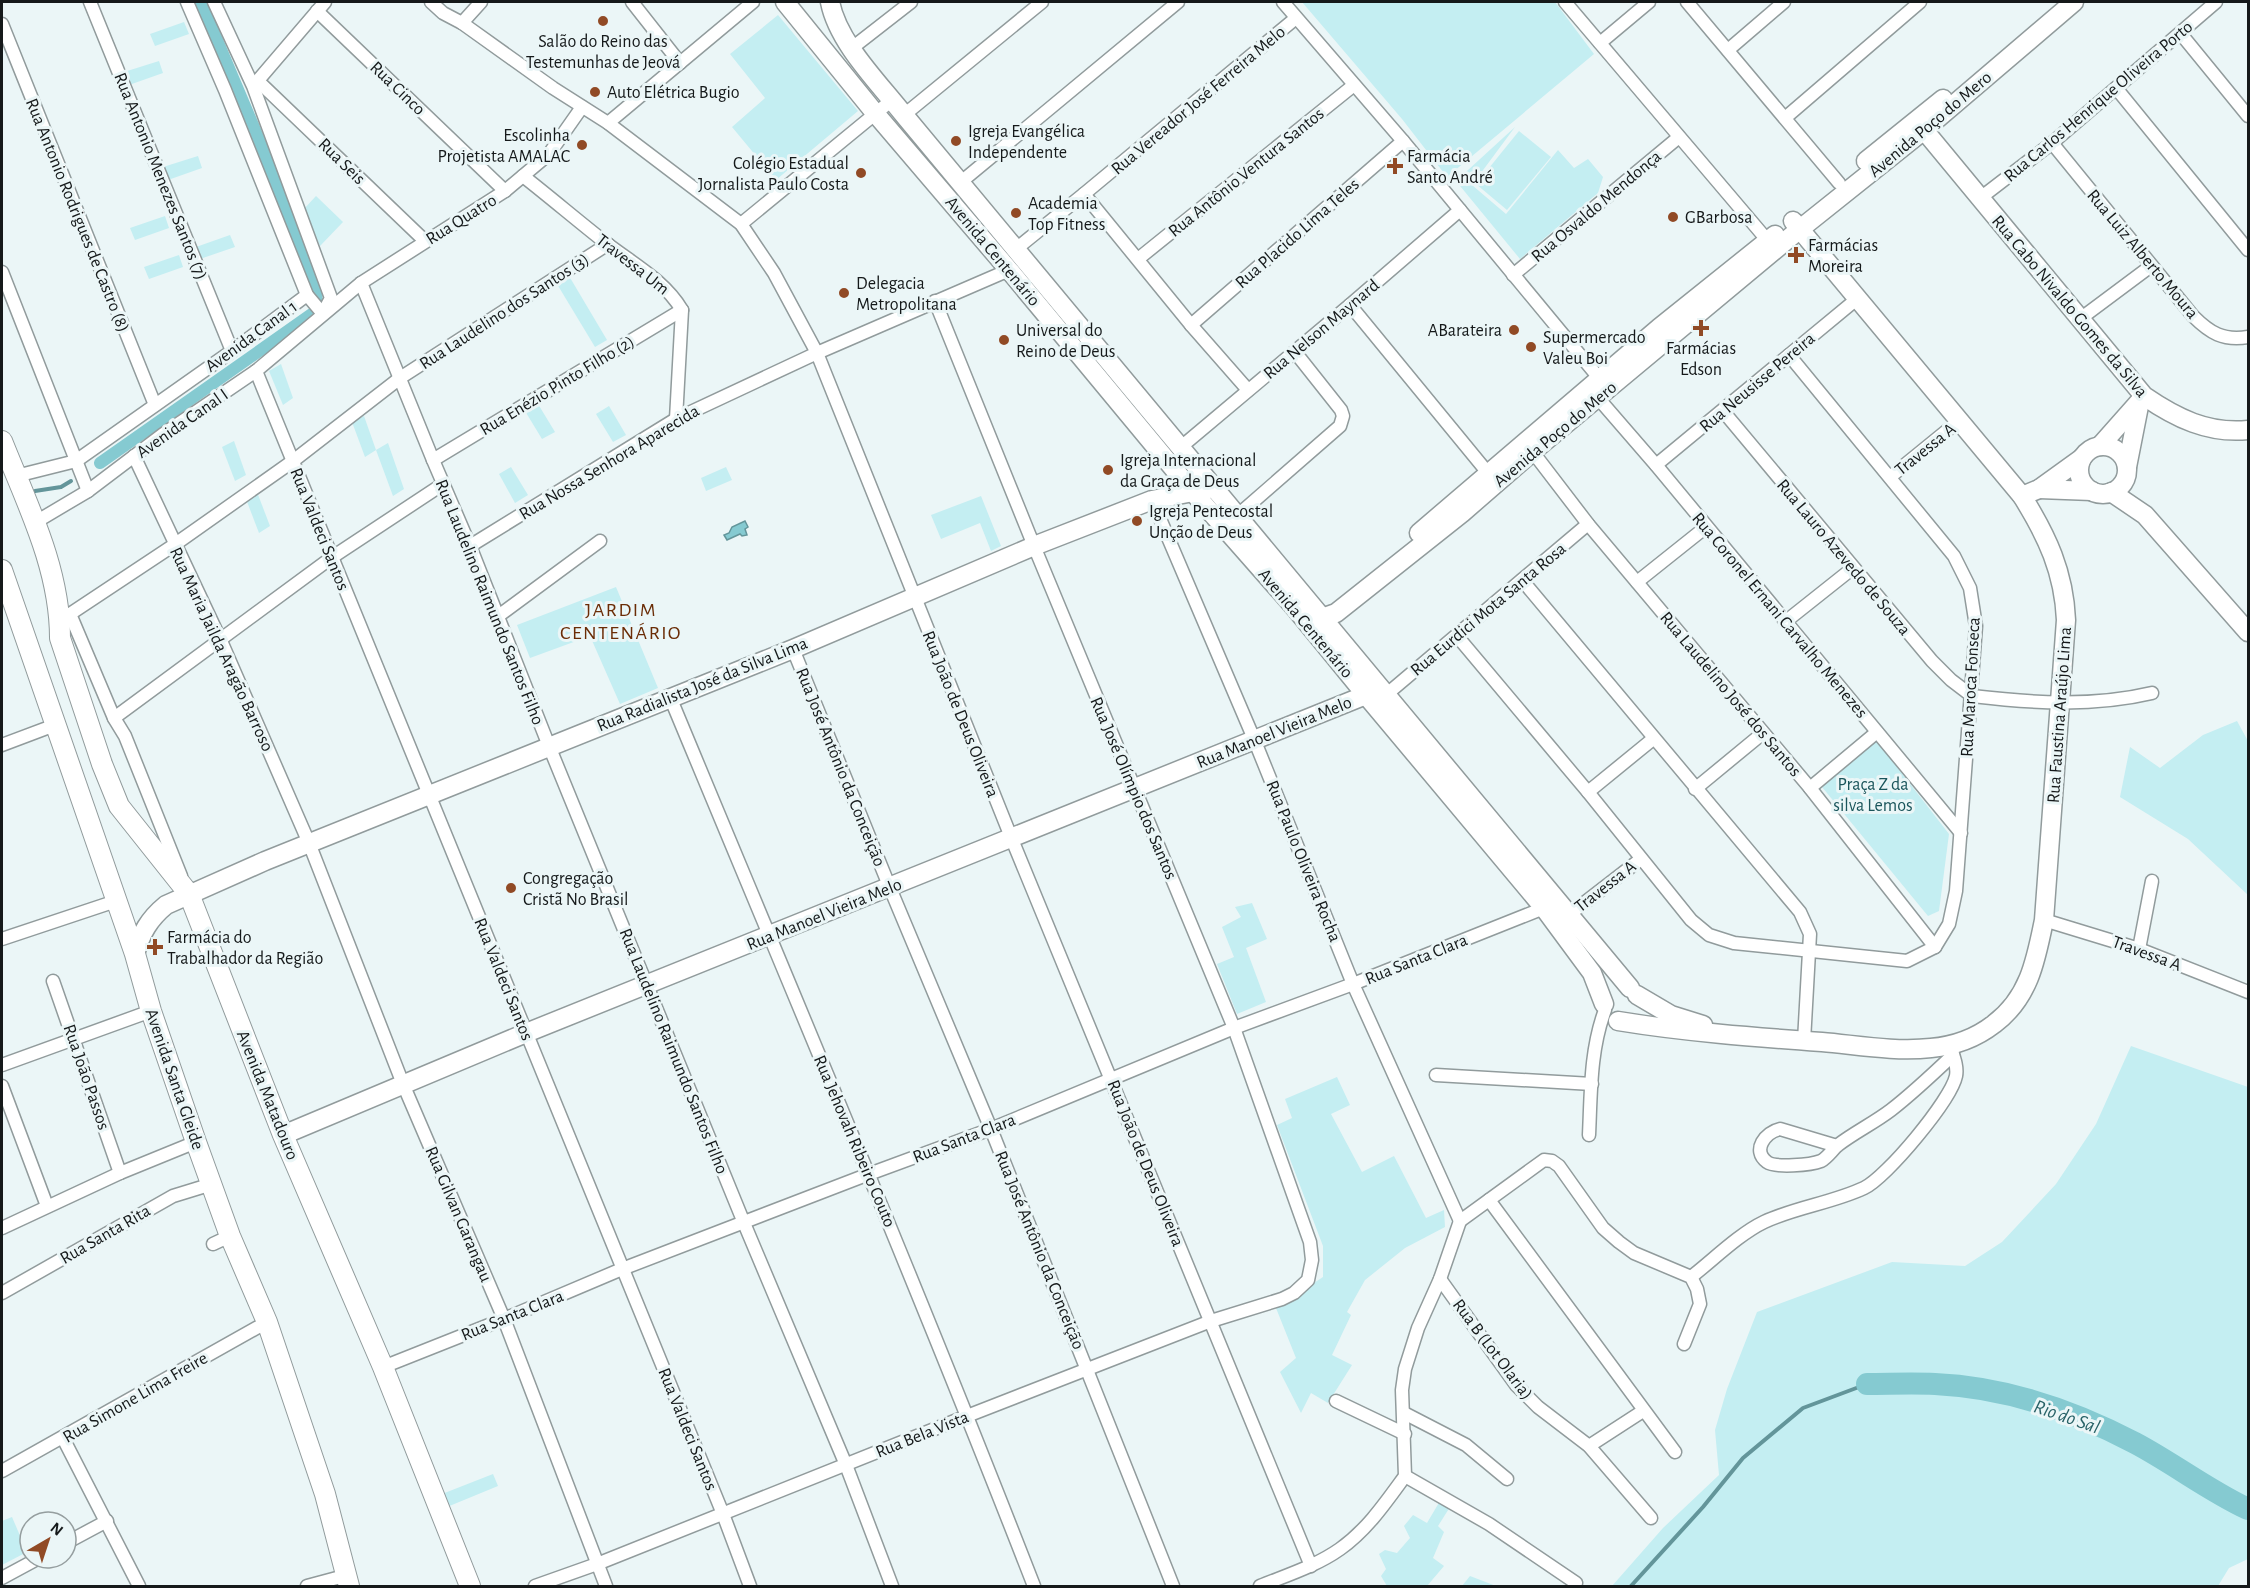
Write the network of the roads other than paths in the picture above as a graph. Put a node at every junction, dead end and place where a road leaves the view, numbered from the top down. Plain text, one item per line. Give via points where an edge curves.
1 (90, 2) edge
2 (187, 2) edge
3 (214, 2) edge
4 (430, 2) edge
5 (481, 2) edge
6 (632, 2) edge
7 (753, 2) edge
8 (785, 2) edge
9 (830, 2) edge
10 (911, 2) edge
11 (1042, 2) edge
12 (1283, 2) edge
13 (1565, 2) edge
14 (1649, 2) edge
15 (1687, 2) edge
16 (1784, 2) edge
17 (1920, 2) edge
18 (2055, 2) edge
19 (2074, 2) edge
20 (2214, 2) edge
21 (1171, 3) edge
22 (321, 6) edge
23 (1296, 18) junction
24 (462, 23) junction
25 (2, 24) edge
26 (2181, 34) junction
27 (1600, 43) junction
28 (852, 48) junction
29 (1728, 50) junction
30 (680, 63) junction
31 (255, 84) junction
32 (1354, 85) junction
33 (2116, 88) junction
34 (892, 100) junction
35 (582, 107) junction
36 (875, 113) junction
37 (904, 115) junction
38 (2248, 116) edge
39 (1785, 118) junction
40 (608, 123) junction
41 (1924, 130) junction
42 (1679, 137) junction
43 (1403, 141) junction
44 (2052, 143) junction
45 (523, 176) junction
46 (1839, 183) junction
47 (965, 187) junction
48 (505, 191) junction
49 (1084, 194) junction
50 (1979, 199) junction
51 (953, 204) junction
52 (1460, 210) junction
53 (741, 224) junction
54 (1797, 225) junction
55 (425, 241) junction
56 (1768, 241) junction
57 (608, 244) junction
58 (1016, 249) junction
59 (2248, 250) edge
60 (1138, 259) junction
61 (2151, 266) junction
62 (1009, 270) junction
63 (2, 272) edge
64 (1513, 275) junction
65 (361, 283) junction
66 (307, 294) junction
67 (1858, 298) junction
68 (935, 302) junction
69 (1350, 305) junction
70 (682, 310) junction
71 (323, 314) junction
72 (2080, 319) junction
73 (1191, 325) junction
74 (2248, 337) edge
75 (232, 351) junction
76 (1295, 351) junction
77 (816, 353) junction
78 (1789, 356) junction
79 (256, 371) junction
80 (400, 378) junction
81 (1599, 378) junction
82 (1248, 390) junction
83 (1598, 398) junction
84 (2142, 398) junction
85 (154, 405) junction
86 (1723, 411) junction
87 (676, 419) junction
88 (1960, 420) junction
89 (1552, 427) junction
90 (2248, 430) edge
91 (2, 441) edge
92 (2100, 446) junction
93 (1181, 447) junction
94 (1529, 447) junction
95 (134, 456) junction
96 (2082, 458) junction
97 (433, 460) junction
98 (76, 461) junction
99 (293, 461) junction
100 (1656, 465) junction
101 (2126, 472) junction
102 (1488, 473) junction
103 (16, 476) junction
104 (1890, 477) junction
105 (442, 484) junction
106 (2040, 489) junction
107 (88, 491) junction
108 (2102, 491) junction
109 (1193, 492) junction
110 (1220, 494) junction
111 (2022, 496) junction
112 (1152, 500) junction
113 (1238, 515) junction
114 (2145, 515) junction
115 (34, 523) junction
116 (1588, 524) junction
117 (1706, 527) junction
118 (600, 541) dead end
119 (174, 545) junction
120 (470, 546) junction
121 (1034, 546) junction
122 (331, 558) junction
123 (1853, 568) junction
124 (2, 570) edge
125 (1522, 580) junction
126 (1637, 582) junction
127 (914, 597) junction
128 (1309, 614) junction
129 (65, 616) junction
130 (497, 617) junction
131 (1785, 622) junction
132 (2248, 632) edge
133 (1457, 636) junction
134 (221, 641) junction
135 (793, 649) junction
136 (2152, 693) dead end
137 (1387, 694) junction
138 (1365, 695) junction
139 (1972, 696) junction
140 (670, 697) junction
141 (2059, 703) junction
142 (114, 718) junction
143 (56, 725) junction
144 (1877, 732) junction
145 (1763, 733) junction
146 (1254, 739) junction
147 (1653, 739) junction
148 (2, 746) edge
149 (549, 746) junction
150 (1810, 788) junction
151 (1695, 789) junction
152 (1134, 790) junction
153 (1588, 792) junction
154 (428, 795) junction
155 (1961, 832) junction
156 (1011, 837) junction
157 (309, 843) junction
158 (1641, 859) junction
159 (2152, 881) dead end
160 (890, 888) junction
161 (189, 894) junction
162 (116, 901) junction
163 (1544, 908) junction
164 (1570, 914) junction
165 (2044, 920) junction
166 (769, 936) junction
167 (2, 939) edge
168 (1935, 947) junction
169 (2139, 949) junction
170 (1809, 950) junction
171 (135, 954) junction
172 (53, 981) dead end
173 (1353, 984) junction
174 (647, 985) junction
175 (1634, 992) junction
176 (2248, 992) edge
177 (151, 1011) junction
178 (1609, 1012) junction
179 (1234, 1028) junction
180 (526, 1033) junction
181 (1748, 1036) junction
182 (74, 1039) junction
183 (1804, 1041) junction
184 (1951, 1050) junction
185 (2, 1065) edge
186 (1436, 1075) dead end
187 (1112, 1079) junction
188 (403, 1084) junction
189 (1592, 1084) junction
190 (2, 1086) edge
191 (992, 1129) junction
192 (283, 1135) junction
193 (1589, 1135) dead end
194 (196, 1142) junction
195 (1836, 1146) junction
196 (120, 1173) junction
197 (868, 1174) junction
198 (212, 1184) junction
199 (1489, 1200) junction
200 (47, 1206) junction
201 (1460, 1221) junction
202 (744, 1223) junction
203 (2, 1228) edge
204 (622, 1269) junction
205 (1690, 1277) junction
206 (1440, 1279) junction
207 (1308, 1280) joint
208 (2, 1293) edge
209 (504, 1319) junction
210 (1211, 1321) junction
211 (267, 1322) junction
212 (1684, 1344) dead end
213 (383, 1367) junction
214 (1087, 1370) junction
215 (1336, 1401) dead end
216 (1643, 1411) junction
217 (1404, 1413) junction
218 (967, 1416) junction
219 (1405, 1434) junction
220 (63, 1438) junction
221 (1589, 1446) junction
222 (1675, 1452) dead end
223 (846, 1465) junction
224 (2, 1471) edge
225 (1405, 1476) junction
226 (1507, 1479) dead end
227 (723, 1514) junction
228 (1651, 1518) dead end
229 (107, 1521) junction
230 (78, 1537) edge
231 (597, 1564) junction
232 (1311, 1566) junction
233 (18, 1569) edge
234 (2, 1578) edge
235 (349, 1581) edge
236 (1576, 1583) dead end
237 (139, 1587) edge
238 (307, 1587) edge
239 (470, 1587) edge
240 (535, 1587) edge
241 (606, 1587) edge
242 (750, 1587) edge
243 (892, 1587) edge
244 (1034, 1587) edge
245 (1173, 1587) edge
246 (1260, 1587) edge

1 - 75 street, Rua Antonio Menezes Santos (7)
2 - 66 street, Avenida Canal 1
3 - 31 street
4 - 24 street, Rua João de Deus Oliveira
5 - 24 street
6 - 30 street
7 - 30 street
8 - 36 street, Avenida Centenário
9 - 28 street, Avenida Centenário
10 - 28 street
11 - 37 street
12 - 23 street
13 - 27 street
14 - 27 street
15 - 29 street
16 - 29 street
17 - 39 street
18 - 46 street, Avenida Poço do Mero
19 - 41 street, Avenida Poço do Mero
20 - 26 street, Rua Carlos Henrique Oliveira Porto
21 - 47 street
22 - 31 street
22 - 48 street, Rua Cinco
23 - 32 street
23 - 49 street, Rua Vereador José Ferreira Melo
24 - 35 street, Rua João de Deus Oliveira
25 - 85 street, Rua Antonio Rodrigues de Castro (8)
26 - 33 street, Rua Carlos Henrique Oliveira Porto
26 - 38 street
27 - 42 street
28 - 34 street, Avenida Centenário
29 - 39 street
30 - 40 street
31 - 55 street, Rua Seis
31 - 71 street via 332,298
32 - 43 street
32 - 60 street, Rua Antônio Ventura Santos
33 - 44 street, Rua Carlos Henrique Oliveira Porto
33 - 59 street
34 - 36 street
34 - 37 street, Avenida Centenário
35 - 40 street, Rua João de Deus Oliveira
35 - 45 street, Rua Quatro via 555,146
36 - 51 street, Avenida Centenário
36 - 53 street
37 - 47 street, Avenida Centenário
39 - 46 street
40 - 53 street, Rua João de Deus Oliveira
41 - 50 street, Rua Cabo Nivaldo Gomes da Silva
41 - 54 street, Avenida Poço do Mero
42 - 56 street
42 - 64 street, Rua Osvaldo Mendonça
43 - 52 street
43 - 73 street, Rua Placido Lima Teles
44 - 50 street, Rua Carlos Henrique Oliveira Porto
44 - 61 street, Rua Luiz Alberto Moura
45 - 48 street, Rua Quatro
45 - 57 street, Travessa Um
46 - 54 street, Avenida Poço do Mero
47 - 51 street
47 - 58 street, Avenida Centenário
48 - 55 street, Rua Quatro
49 - 58 street, Rua Vereador José Ferreira Melo
49 - 60 street
50 - 72 street, Rua Cabo Nivaldo Gomes da Silva
51 - 62 street, Avenida Centenário
52 - 64 street
52 - 69 street, Rua Nelson Maynard
53 - 77 street, Rua João de Deus Oliveira via 778,280
54 - 56 street, Avenida Poço do Mero
54 - 67 street, Rua Faustina Araújo Lima
54 - 83 street, Avenida Poço do Mero
55 - 65 street, Rua Quatro
56 - 81 street, Avenida Poço do Mero
57 - 70 street, Travessa Um via 660,283
57 - 80 street, Rua Laudelino dos Santos (3)
58 - 93 street, Avenida Centenário
60 - 73 street
61 - 72 street
61 - 74 street, Rua Luiz Alberto Moura via 2206,329 2223,338
62 - 68 street, Rua Nossa Senhora Aparecida
62 - 109 street, Avenida Centenário
63 - 98 street
64 - 81 street
65 - 71 street, Rua Quatro
65 - 80 street, Rua Laudelino Raimundo Santos Filho
66 - 71 street
66 - 75 street, Avenida Canal 1
67 - 78 street, Rua Neusisse Pereira
67 - 88 street, Rua Faustina Araújo Lima
68 - 77 street, Rua Nossa Senhora Aparecida
68 - 121 street, Rua José Olímpio dos Santos
69 - 76 street, Rua Nelson Maynard
69 - 102 street
70 - 87 street, Travessa Um
70 - 97 street, Rua Enézio Pinto Filho (2)
71 - 79 street, Avenida Canal I
72 - 84 street, Rua Cabo Nivaldo Gomes da Silva
73 - 82 street
75 - 85 street, Avenida Canal 1
76 - 82 street, Rua Nelson Maynard
76 - 113 street via 1341,410 1340,426
77 - 87 street, Rua Nossa Senhora Aparecida
77 - 127 street, Rua João de Deus Oliveira
78 - 86 street, Rua Neusisse Pereira
78 - 104 street, Rua Maroca Fonseca
79 - 95 street, Avenida Canal I
79 - 99 street, Rua Valdeci Santos
80 - 97 street, Rua Laudelino Raimundo Santos Filho
80 - 99 street, Rua Laudelino dos Santos (3)
81 - 89 street, Avenida Poço do Mero
82 - 93 street, Rua Nelson Maynard
83 - 89 street, Avenida Poço do Mero
83 - 100 street, Rua Coronel Ernani Carvalho Menezes
84 - 90 street, Rua Cabo Nivaldo Gomes da Silva via 2197,425
84 - 92 street
84 - 101 street
85 - 98 street, Avenida Canal 1
86 - 100 street, Rua Neusisse Pereira
86 - 123 street, Rua Lauro Azevedo de Souza
87 - 120 street, Rua Nossa Senhora Aparecida
88 - 104 street, Travessa A
88 - 111 street, Rua Faustina Araújo Lima
89 - 94 street, Avenida Poço do Mero
91 - 103 main road
92 - 96 street
92 - 101 street via 2115,449 2125,460
93 - 110 street, Avenida Centenário
94 - 102 street, Avenida Poço do Mero
94 - 116 street, Rua Laudelino José dos Santos
94 - 128 street, Avenida Poço do Mero via 1453,521 1336,613
95 - 107 street, Avenida Canal I
95 - 119 street, Rua Maria Jailda Aragão Barroso
96 - 106 street
96 - 108 street via 2082,480
97 - 105 street, Rua Laudelino Raimundo Santos Filho
98 - 103 street, Avenida Canal 1
98 - 107 street
99 - 119 street, Rua Laudelino dos Santos (3)
99 - 122 street, Rua Valdeci Santos
100 - 117 street, Rua Coronel Ernani Carvalho Menezes
101 - 108 street via 2123,483
101 - 114 street
102 - 128 street, Avenida Poço do Mero via 1349,591
103 - 115 main road
104 - 139 street, Rua Maroca Fonseca via 1954,556 1970,588 1976,626
105 - 120 street, Rua Laudelino Raimundo Santos Filho
105 - 122 street
106 - 108 street
106 - 111 street
107 - 115 street, Avenida Canal I
108 - 114 street
109 - 110 street, Rua Radialista José da Silva Lima
109 - 112 street, Rua Radialista José da Silva Lima
109 - 128 street, Avenida Centenário
110 - 113 street, Avenida Centenário
111 - 141 street, Rua Faustina Araújo Lima via 2044,531 2063,588 2066,620
112 - 121 street, Rua Radialista José da Silva Lima
112 - 146 street, Rua Paulo Oliveira Rocha
113 - 128 street, Avenida Centenário
114 - 132 street
115 - 129 main road
116 - 125 street, Rua Eurdici Mota Santa Rosa
116 - 126 street, Rua Laudelino José dos Santos
117 - 126 street
117 - 131 street, Rua Coronel Ernani Carvalho Menezes
118 - 130 street
119 - 129 street, Rua Laudelino dos Santos (3)
119 - 134 street, Rua Maria Jailda Aragão Barroso
120 - 130 street, Rua Laudelino Raimundo Santos Filho
121 - 127 street, Rua Radialista José da Silva Lima
121 - 152 street, Rua José Olímpio dos Santos
122 - 134 street
122 - 154 street, Rua Valdeci Santos
123 - 131 street
123 - 139 street, Rua Lauro Azevedo de Souza via 1932,661
124 - 143 main road, Avenida Santa Gleide
125 - 133 street, Rua Eurdici Mota Santa Rosa
125 - 147 street
126 - 145 street, Rua Laudelino José dos Santos
127 - 135 street, Rua Radialista José da Silva Lima
127 - 156 street, Rua João de Deus Oliveira
128 - 137 street, Avenida Centenário
128 - 138 street, Avenida Centenário
129 - 142 street, Avenida Matadouro
129 - 161 main road via 60,638 119,806
130 - 149 street, Rua Laudelino Raimundo Santos Filho
131 - 144 street, Rua Coronel Ernani Carvalho Menezes
133 - 137 street, Rua Eurdici Mota Santa Rosa
133 - 153 street
134 - 142 street
134 - 157 street, Rua Maria Jailda Aragão Barroso
135 - 140 street, Rua Radialista José da Silva Lima
135 - 160 street, Rua José Antônio da Conceição
136 - 141 street via 2114,701
137 - 164 street, Avenida Centenário
138 - 146 street, Rua Manoel Vieira Melo
138 - 163 street, Avenida Centenário
139 - 141 street
139 - 155 street, Rua Maroca Fonseca
140 - 149 street, Rua Radialista José da Silva Lima
140 - 166 street, Rua Jehovah Ribeiro Couto
141 - 165 street, Rua Faustina Araújo Lima
142 - 161 street, Avenida Matadouro via 125,736
143 - 148 street
143 - 162 main road, Avenida Santa Gleide
144 - 150 street
144 - 155 street, Rua Coronel Ernani Carvalho Menezes
145 - 150 street, Rua Laudelino José dos Santos
145 - 151 street
146 - 152 street, Rua Manoel Vieira Melo
146 - 173 street, Rua Paulo Oliveira Rocha
147 - 151 street
147 - 153 street
149 - 154 street, Rua Radialista José da Silva Lima
149 - 174 street, Rua Laudelino Raimundo Santos Filho
150 - 168 street, Rua Laudelino José dos Santos
151 - 170 street via 1800,912 1810,934
152 - 156 street, Rua Manoel Vieira Melo
152 - 179 street, Rua José Olímpio dos Santos
153 - 158 street
154 - 157 street, Rua Radialista José da Silva Lima
154 - 180 street, Rua Valdeci Santos
155 - 168 street, Rua Maroca Fonseca via 1953,910
156 - 160 street, Rua Manoel Vieira Melo
156 - 187 street, Rua João de Deus Oliveira
157 - 161 street, Rua Radialista José da Silva Lima
157 - 188 street, Rua Gilvan Garangau
158 - 164 street, Travessa A
158 - 170 street via 1691,920 1709,935 1746,946
159 - 169 street
160 - 166 street, Rua Manoel Vieira Melo
160 - 191 street, Rua José Antônio da Conceição
161 - 171 street, Rua Radialista José da Silva Lima via 156,914 144,930
161 - 192 main road, Avenida Matadouro
162 - 167 street
162 - 171 main road, Avenida Santa Gleide
163 - 173 street, Rua Santa Clara
163 - 178 street, Avenida Centenário via 1592,973
164 - 175 street, Avenida Centenário
165 - 169 street, Travessa A
165 - 184 street, Rua Faustina Araújo Lima via 2034,970 2015,1002 1995,1023
166 - 174 street, Rua Manoel Vieira Melo
166 - 197 street, Rua Jehovah Ribeiro Couto
168 - 170 street via 1915,959 1899,961
169 - 176 street, Travessa A
170 - 183 street
171 - 177 main road, Avenida Santa Gleide
172 - 182 street, Rua João Passos
173 - 179 street, Rua Santa Clara
173 - 201 street, Rua Paulo Oliveira Rocha
174 - 180 street, Rua Manoel Vieira Melo
174 - 202 street, Rua Laudelino Raimundo Santos Filho
175 - 178 street via 1612,989 1605,998
175 - 178 street via 1640,1001 1638,1012 1629,1020
175 - 181 street, Rua Faustina Araújo Lima via 1682,1018
177 - 182 street
177 - 194 main road, Avenida Santa Gleide
178 - 181 street, Rua Faustina Araújo Lima via 1701,1033
178 - 189 street via 1596,1041
179 - 187 street, Rua Santa Clara
179 - 207 street, Rua José Olímpio dos Santos via 1310,1242
180 - 188 street, Rua Manoel Vieira Melo
180 - 204 street, Rua Valdeci Santos
181 - 183 street, Rua Faustina Araújo Lima
182 - 185 street
182 - 196 street, Rua João Passos
183 - 184 street, Rua Faustina Araújo Lima
184 - 195 street via 1892,1109
184 - 205 street via 1957,1072 1948,1094 1878,1179 1862,1189 1763,1222
186 - 189 street
187 - 191 street, Rua Santa Clara
187 - 210 street, Rua João de Deus Oliveira
188 - 192 street, Rua Manoel Vieira Melo
188 - 209 street, Rua Gilvan Garangau
189 - 193 street
190 - 200 street
191 - 197 street, Rua Santa Clara
191 - 214 street, Rua José Antônio da Conceição
192 - 213 main road, Avenida Matadouro
194 - 196 street
194 - 198 main road, Avenida Santa Gleide
195 - 195 street via 1780,1129 1765,1137 1760,1153 1771,1164 1810,1163 1821,1161
196 - 200 street
197 - 202 street, Rua Santa Clara
197 - 218 street, Rua Jehovah Ribeiro Couto
198 - 208 street, Rua Santa Rita via 173,1196
198 - 211 main road, Avenida Santa Gleide via 222,1240
199 - 201 street
199 - 205 street via 1544,1160 1552,1161 1619,1242 1634,1253
199 - 216 street
200 - 203 street
201 - 206 street
202 - 204 street, Rua Santa Clara
202 - 223 street, Rua Laudelino Raimundo Santos Filho
204 - 209 street, Rua Santa Clara
204 - 227 street, Rua Valdeci Santos
205 - 212 street via 1700,1304
206 - 217 street via 1405,1369
206 - 221 street, Rua B (Lot Olaria) via 1516,1385
207 - 210 street, Rua Bela Vista via 1282,1299
209 - 213 street, Rua Santa Clara
209 - 231 street, Rua Gilvan Garangau
210 - 214 street, Rua Bela Vista
210 - 232 street, Rua João de Deus Oliveira
211 - 220 street, Rua Simone Lima Freire
211 - 235 main road, Avenida Santa Gleide via 325,1494
213 - 239 main road, Avenida Matadouro
214 - 218 street, Rua Bela Vista
214 - 245 street, Rua José Antônio da Conceição
215 - 219 street
216 - 221 street
216 - 222 street
217 - 219 street
217 - 226 street via 1466,1445
218 - 223 street, Rua Bela Vista
218 - 244 street, Rua Jehovah Ribeiro Couto
219 - 225 street
220 - 224 street, Rua Simone Lima Freire
220 - 229 street
221 - 228 street, Rua B (Lot Olaria)
223 - 227 street, Rua Bela Vista
223 - 243 street, Rua Laudelino Raimundo Santos Filho
225 - 232 street via 1352,1540
225 - 236 street via 1489,1524
227 - 231 street, Rua Bela Vista
227 - 242 street, Rua Valdeci Santos
229 - 230 street
229 - 237 street
231 - 240 street, Rua Bela Vista
231 - 241 street, Rua Gilvan Garangau
232 - 246 street
233 - 234 street
235 - 238 street

